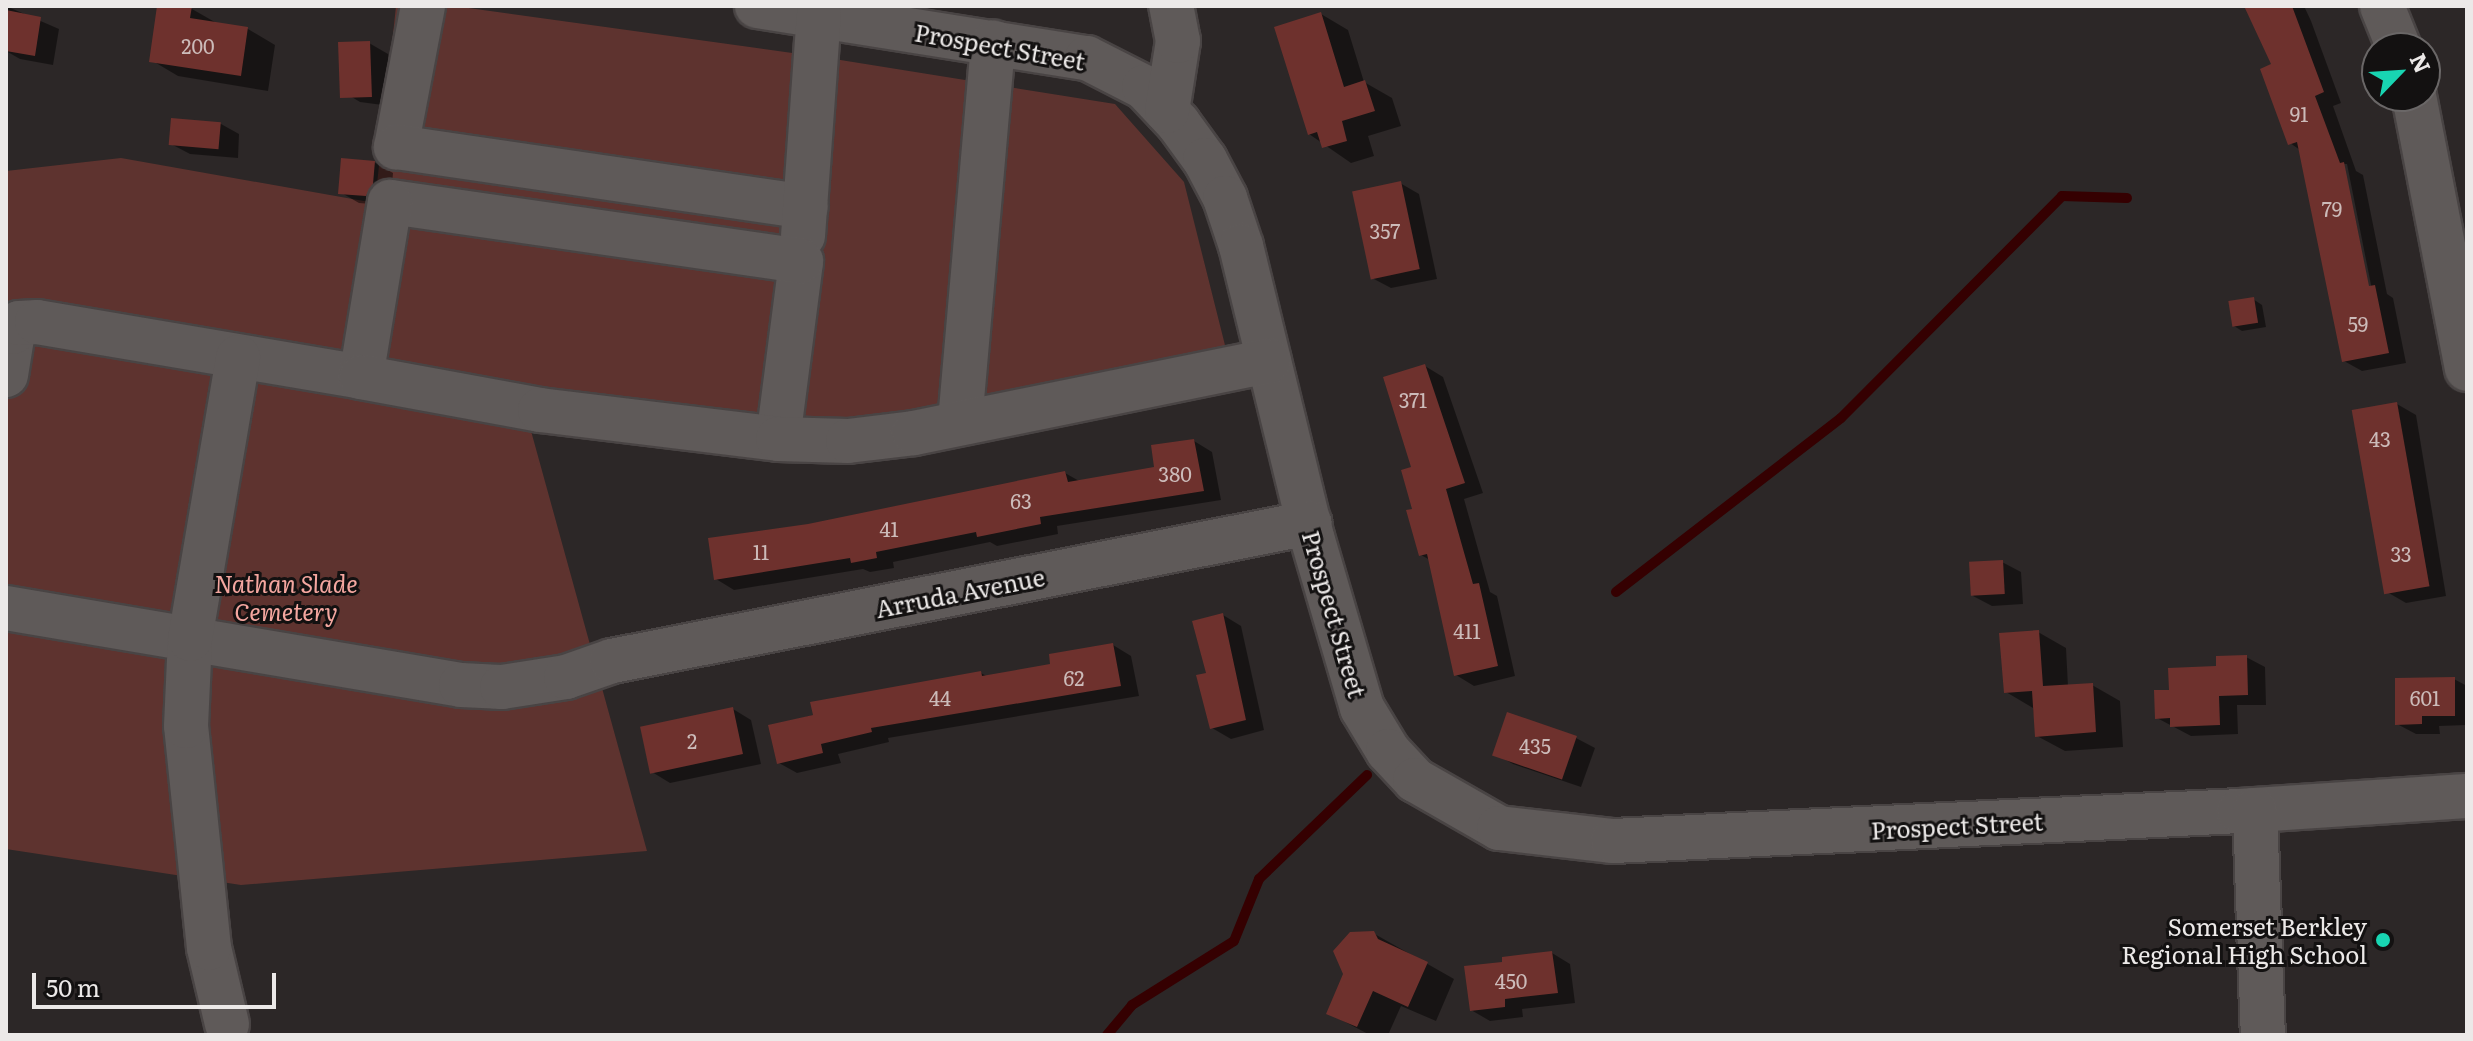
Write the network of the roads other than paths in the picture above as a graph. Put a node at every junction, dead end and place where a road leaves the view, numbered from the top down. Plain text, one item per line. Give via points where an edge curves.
1 (423, 6) edge
2 (757, 6) edge
3 (1171, 6) edge
4 (2382, 6) edge
5 (819, 15) junction
6 (2393, 32) edge
7 (993, 42) junction
8 (1167, 111) junction
9 (2417, 112) edge
10 (396, 147) junction
11 (390, 202) junction
12 (806, 207) junction
13 (801, 261) junction
14 (238, 357) junction
15 (1269, 361) junction
16 (2467, 369) edge
17 (6, 375) edge
18 (361, 377) junction
19 (960, 422) junction
20 (778, 439) junction
21 (1309, 523) junction
22 (6, 608) edge
23 (190, 639) junction
24 (2467, 796) edge
25 (2255, 810) junction
26 (227, 1024) dead end
27 (2263, 1035) edge

1 - 10 street
2 - 5 street, Prospect Street
3 - 8 street via 1178,41
4 - 6 street
5 - 7 street, Prospect Street
5 - 12 street
7 - 8 street, Prospect Street via 1087,58 1144,87
7 - 19 street
8 - 15 street, Prospect Street via 1205,160 1225,198
9 - 16 street
10 - 11 street
10 - 12 street
11 - 13 street
11 - 18 street
12 - 13 street
13 - 20 street
14 - 17 street via 19,323
14 - 18 street
14 - 23 street
15 - 19 street
15 - 21 street, Prospect Street
18 - 20 street via 540,410
19 - 20 street via 848,441
21 - 23 street, Arruda Avenue via 502,687 461,685
21 - 25 street, Prospect Street via 1362,708 1388,751 1415,780 1499,828 1613,841
22 - 23 street, Arruda Avenue
23 - 26 street via 186,726 193,805 209,948
24 - 25 street, Prospect Street
25 - 27 street

